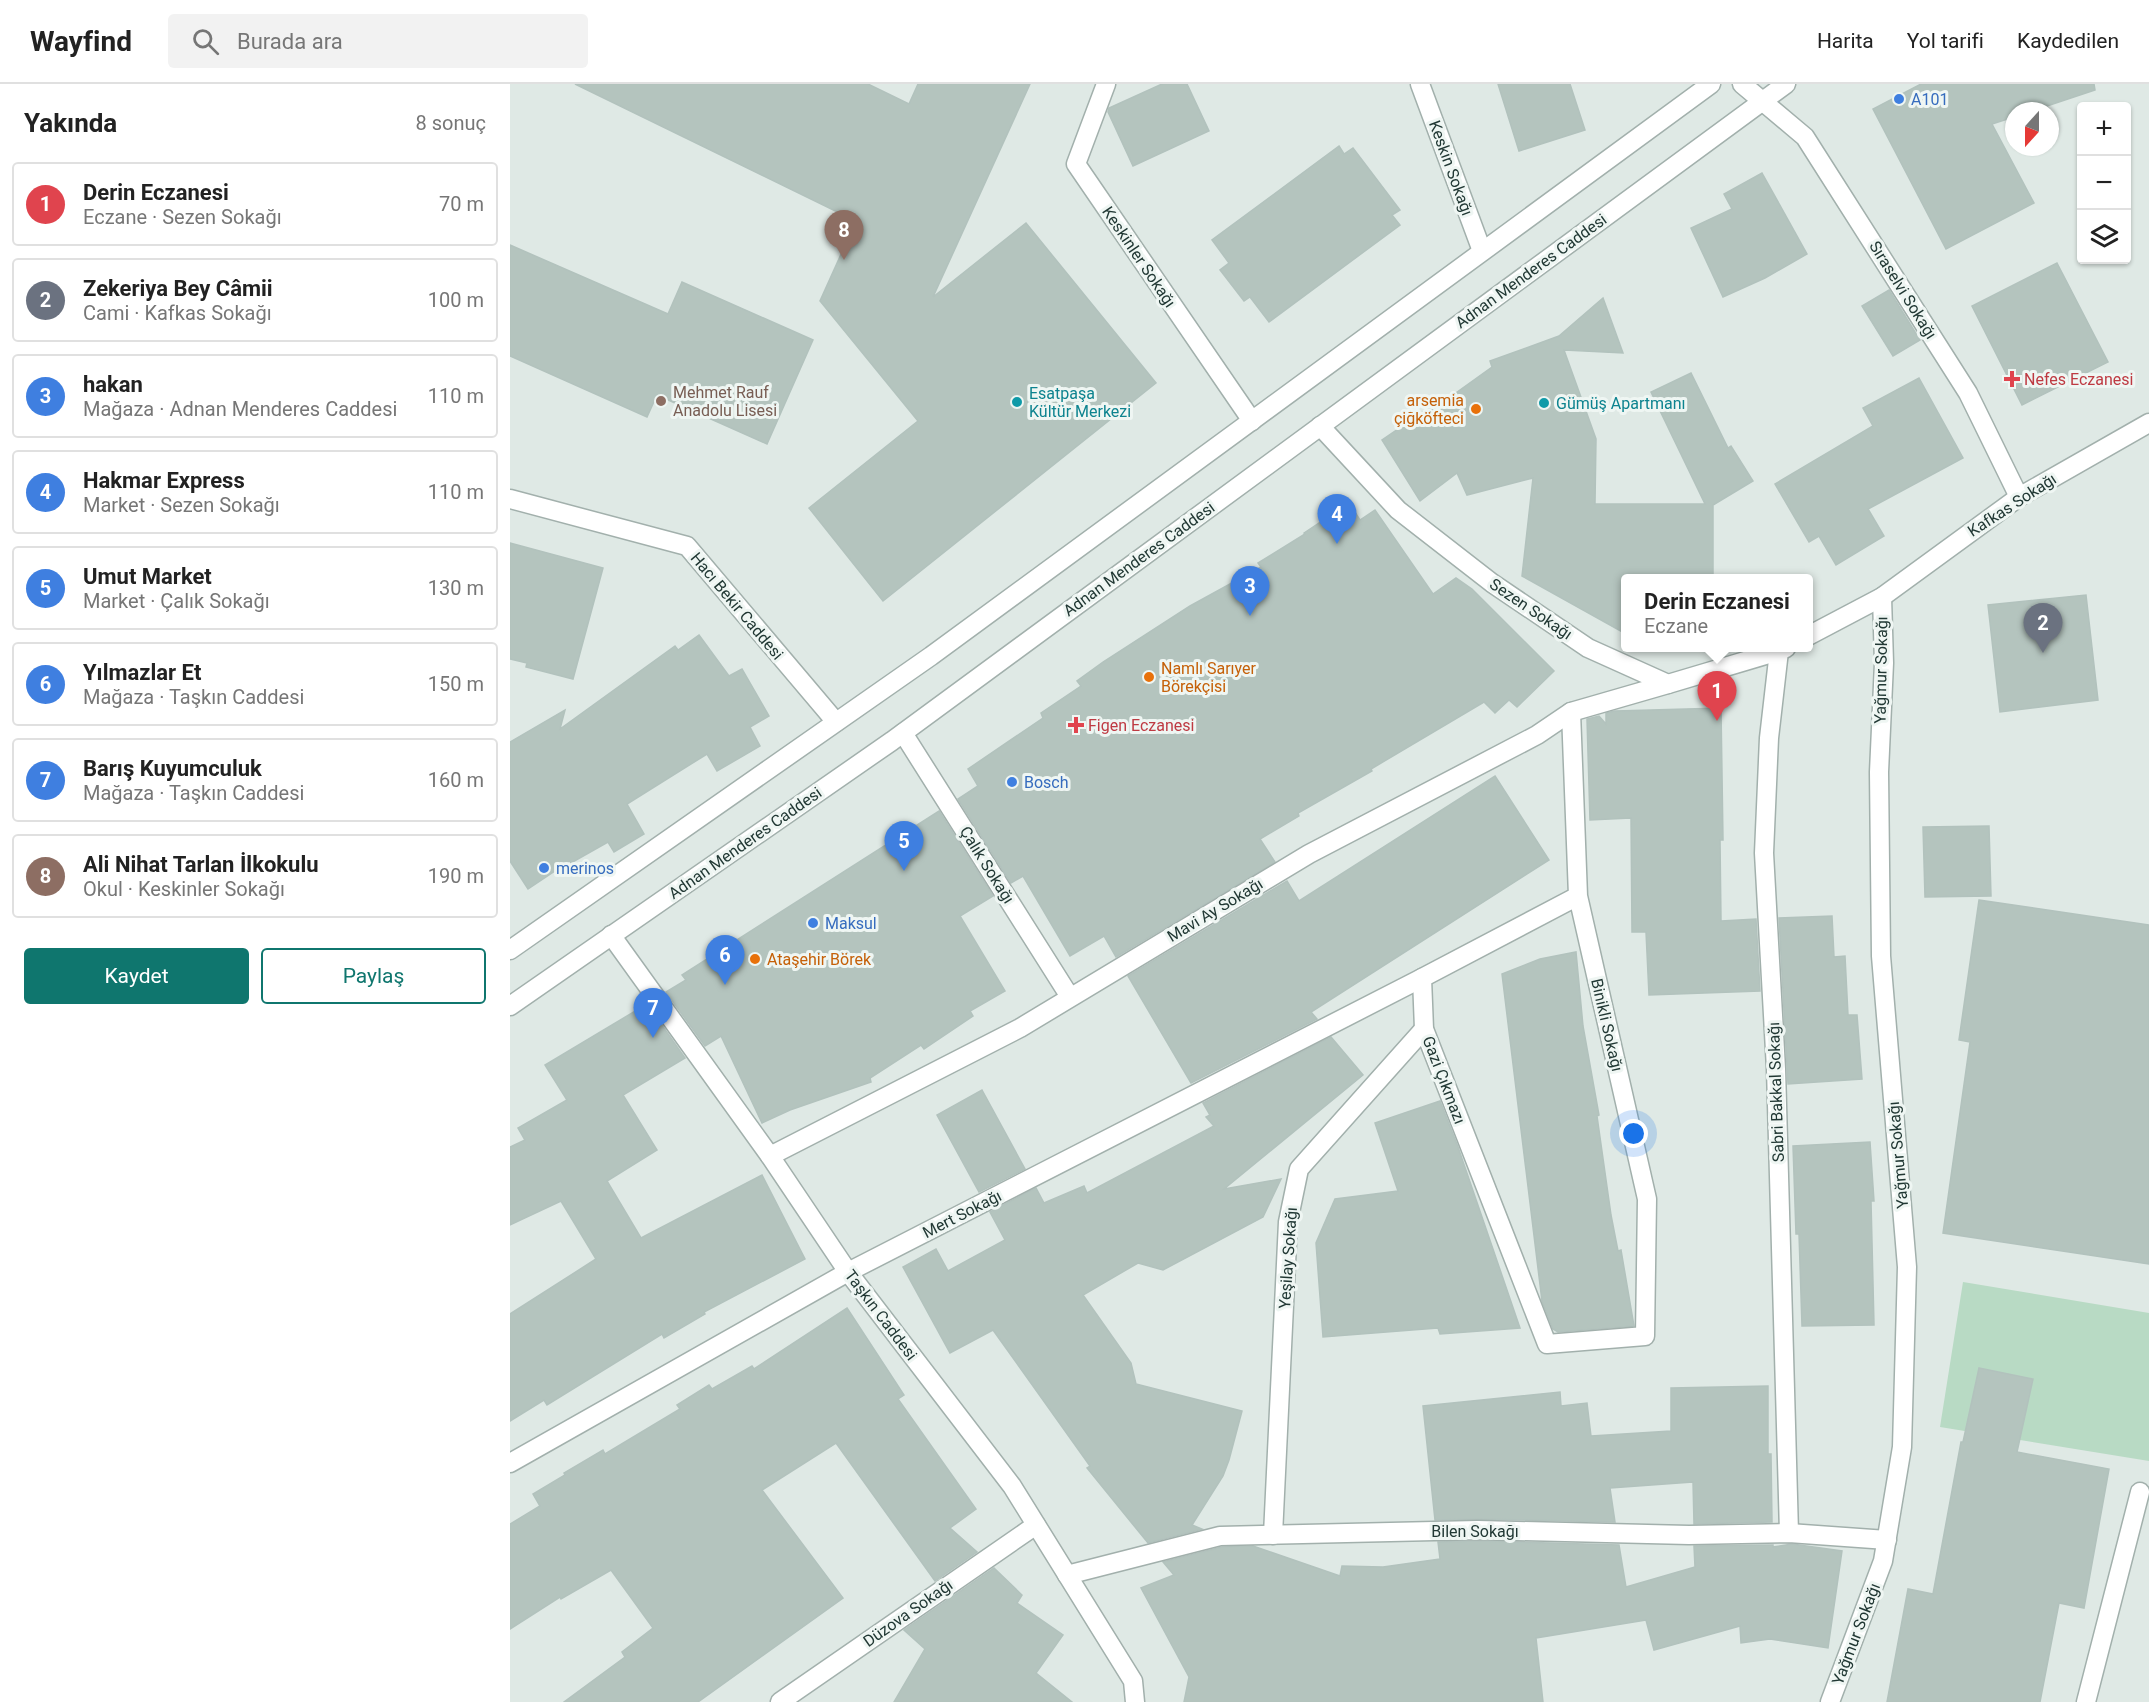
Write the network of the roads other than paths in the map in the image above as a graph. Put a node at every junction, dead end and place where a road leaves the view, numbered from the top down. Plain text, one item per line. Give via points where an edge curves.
1 (1106, 84) edge
2 (1420, 84) edge
3 (1711, 84) edge
4 (1742, 84) edge
5 (1786, 84) edge
6 (1761, 102) junction
7 (1482, 251) junction
8 (1252, 421) junction
9 (2149, 423) edge
10 (1320, 426) junction
11 (2019, 497) junction
12 (510, 499) edge
13 (1881, 597) junction
14 (1813, 634) edge
15 (1776, 652) edge
16 (1783, 652) edge
17 (1668, 684) junction
18 (1571, 712) junction
19 (836, 722) junction
20 (903, 733) junction
21 (1578, 896) junction
22 (611, 935) junction
23 (510, 950) edge
24 (1422, 978) junction
25 (1070, 997) junction
26 (510, 1005) edge
27 (1424, 1029) junction
28 (770, 1156) junction
29 (848, 1272) junction
30 (1547, 1344) joint
31 (510, 1463) edge
32 (2140, 1492) dead end
33 (1036, 1525) junction
34 (1789, 1533) junction
35 (1273, 1535) junction
36 (1887, 1540) junction
37 (1067, 1575) junction
38 (780, 1702) edge
39 (1135, 1702) edge
40 (1830, 1702) edge
41 (2086, 1702) edge

1 - 8 street, Keskinler Sokağı via 1076,164
2 - 7 street, Keskin Sokağı
3 - 7 street
4 - 6 street
5 - 6 street, Adnan Menderes Caddesi
6 - 10 street, Adnan Menderes Caddesi
6 - 11 street, Sıraselvi Sokağı via 1805,137 1968,393
7 - 8 street
8 - 19 street
9 - 11 street, Kafkas Sokağı
10 - 17 street, Sezen Sokağı via 1398,510 1492,583 1588,648
10 - 20 street, Adnan Menderes Caddesi
11 - 13 street, Kafkas Sokağı
12 - 19 street, Hacı Bekir Caddesi via 687,546
13 - 14 street
13 - 36 street, Yağmur Sokağı via 1881,956 1906,1267 1902,1447
15 - 17 street
16 - 34 street, Sabri Bakkal Sokağı via 1769,738 1764,853 1777,1081
17 - 18 street, Mavi Ay Sokağı
18 - 21 street, Binikli Sokağı
18 - 25 street, Mavi Ay Sokağı via 1537,735 1309,854
19 - 23 street
20 - 22 street, Adnan Menderes Caddesi
20 - 25 street, Çalık Sokağı
21 - 24 street
21 - 30 street, Binikli Sokağı via 1647,1199 1645,1336
22 - 26 street, Adnan Menderes Caddesi
22 - 28 street, Taşkın Caddesi
24 - 27 street, Gazi Çıkmazı
24 - 29 street, Mert Sokağı
25 - 28 street, Mavi Ay Sokağı via 1020,1028
27 - 30 street, Gazi Çıkmazı
27 - 35 street, Yeşilay Sokağı via 1299,1169 1288,1222
28 - 29 street, Taşkın Caddesi
29 - 31 street, Mert Sokağı
29 - 33 street, Taşkın Caddesi via 1012,1486
32 - 41 street
33 - 37 street, Taşkın Caddesi
33 - 38 street, Düzova Sokağı
34 - 35 street, Bilen Sokağı via 1478,1530
34 - 36 street, Bilen Sokağı
35 - 37 street, Bilen Sokağı via 1220,1536
36 - 40 street, Yağmur Sokağı via 1883,1561
37 - 39 street, Taşkın Caddesi via 1133,1681

